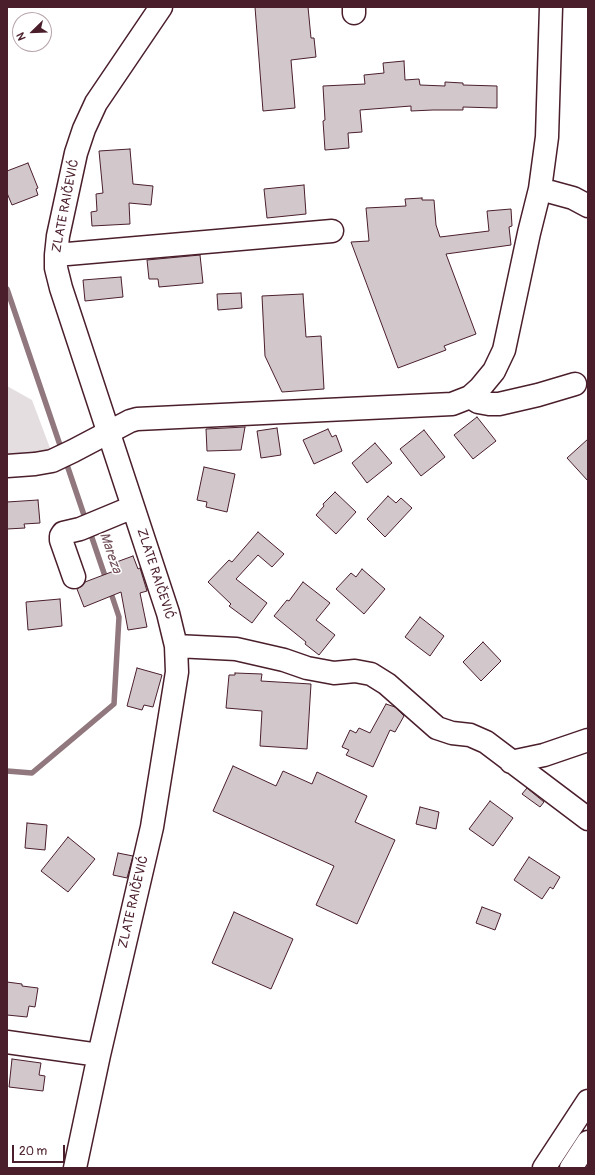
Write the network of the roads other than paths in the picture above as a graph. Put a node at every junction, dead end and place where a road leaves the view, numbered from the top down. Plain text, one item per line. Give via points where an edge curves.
1 (161, 7) edge
2 (551, 7) edge
3 (540, 189) junction
4 (588, 206) edge
5 (332, 231) dead end
6 (56, 255) junction
7 (575, 384) dead end
8 (470, 397) junction
9 (109, 432) junction
10 (7, 466) edge
11 (133, 507) junction
12 (74, 577) dead end
13 (176, 646) junction
14 (588, 740) edge
15 (511, 762) junction
16 (588, 819) edge
17 (7, 1042) edge
18 (99, 1054) junction
19 (588, 1101) edge
20 (588, 1142) edge
21 (75, 1168) edge
22 (544, 1168) edge
23 (571, 1168) edge

1 - 6 street, ZLATE RAIČEVIĆ via 96,103 84,129 74,160
2 - 3 street via 547,137
3 - 4 street via 573,198
3 - 8 street via 504,350 494,372
5 - 6 street
6 - 9 street, ZLATE RAIČEVIĆ via 61,288
7 - 8 street via 499,404 478,402
8 - 9 street via 452,404 137,419
9 - 10 street via 52,460
9 - 11 street, ZLATE RAIČEVIĆ
11 - 12 street via 88,526 63,533 61,540
11 - 13 street, ZLATE RAIČEVIĆ via 168,613
13 - 15 street via 236,649 307,668 334,673 355,671 371,674 387,684 437,728 452,734 470,735 486,742
13 - 18 street, ZLATE RAIČEVIĆ via 177,672 152,827
14 - 15 street via 544,755
15 - 16 street
17 - 18 street
18 - 21 street, ZLATE RAIČEVIĆ
19 - 22 street
20 - 23 street

